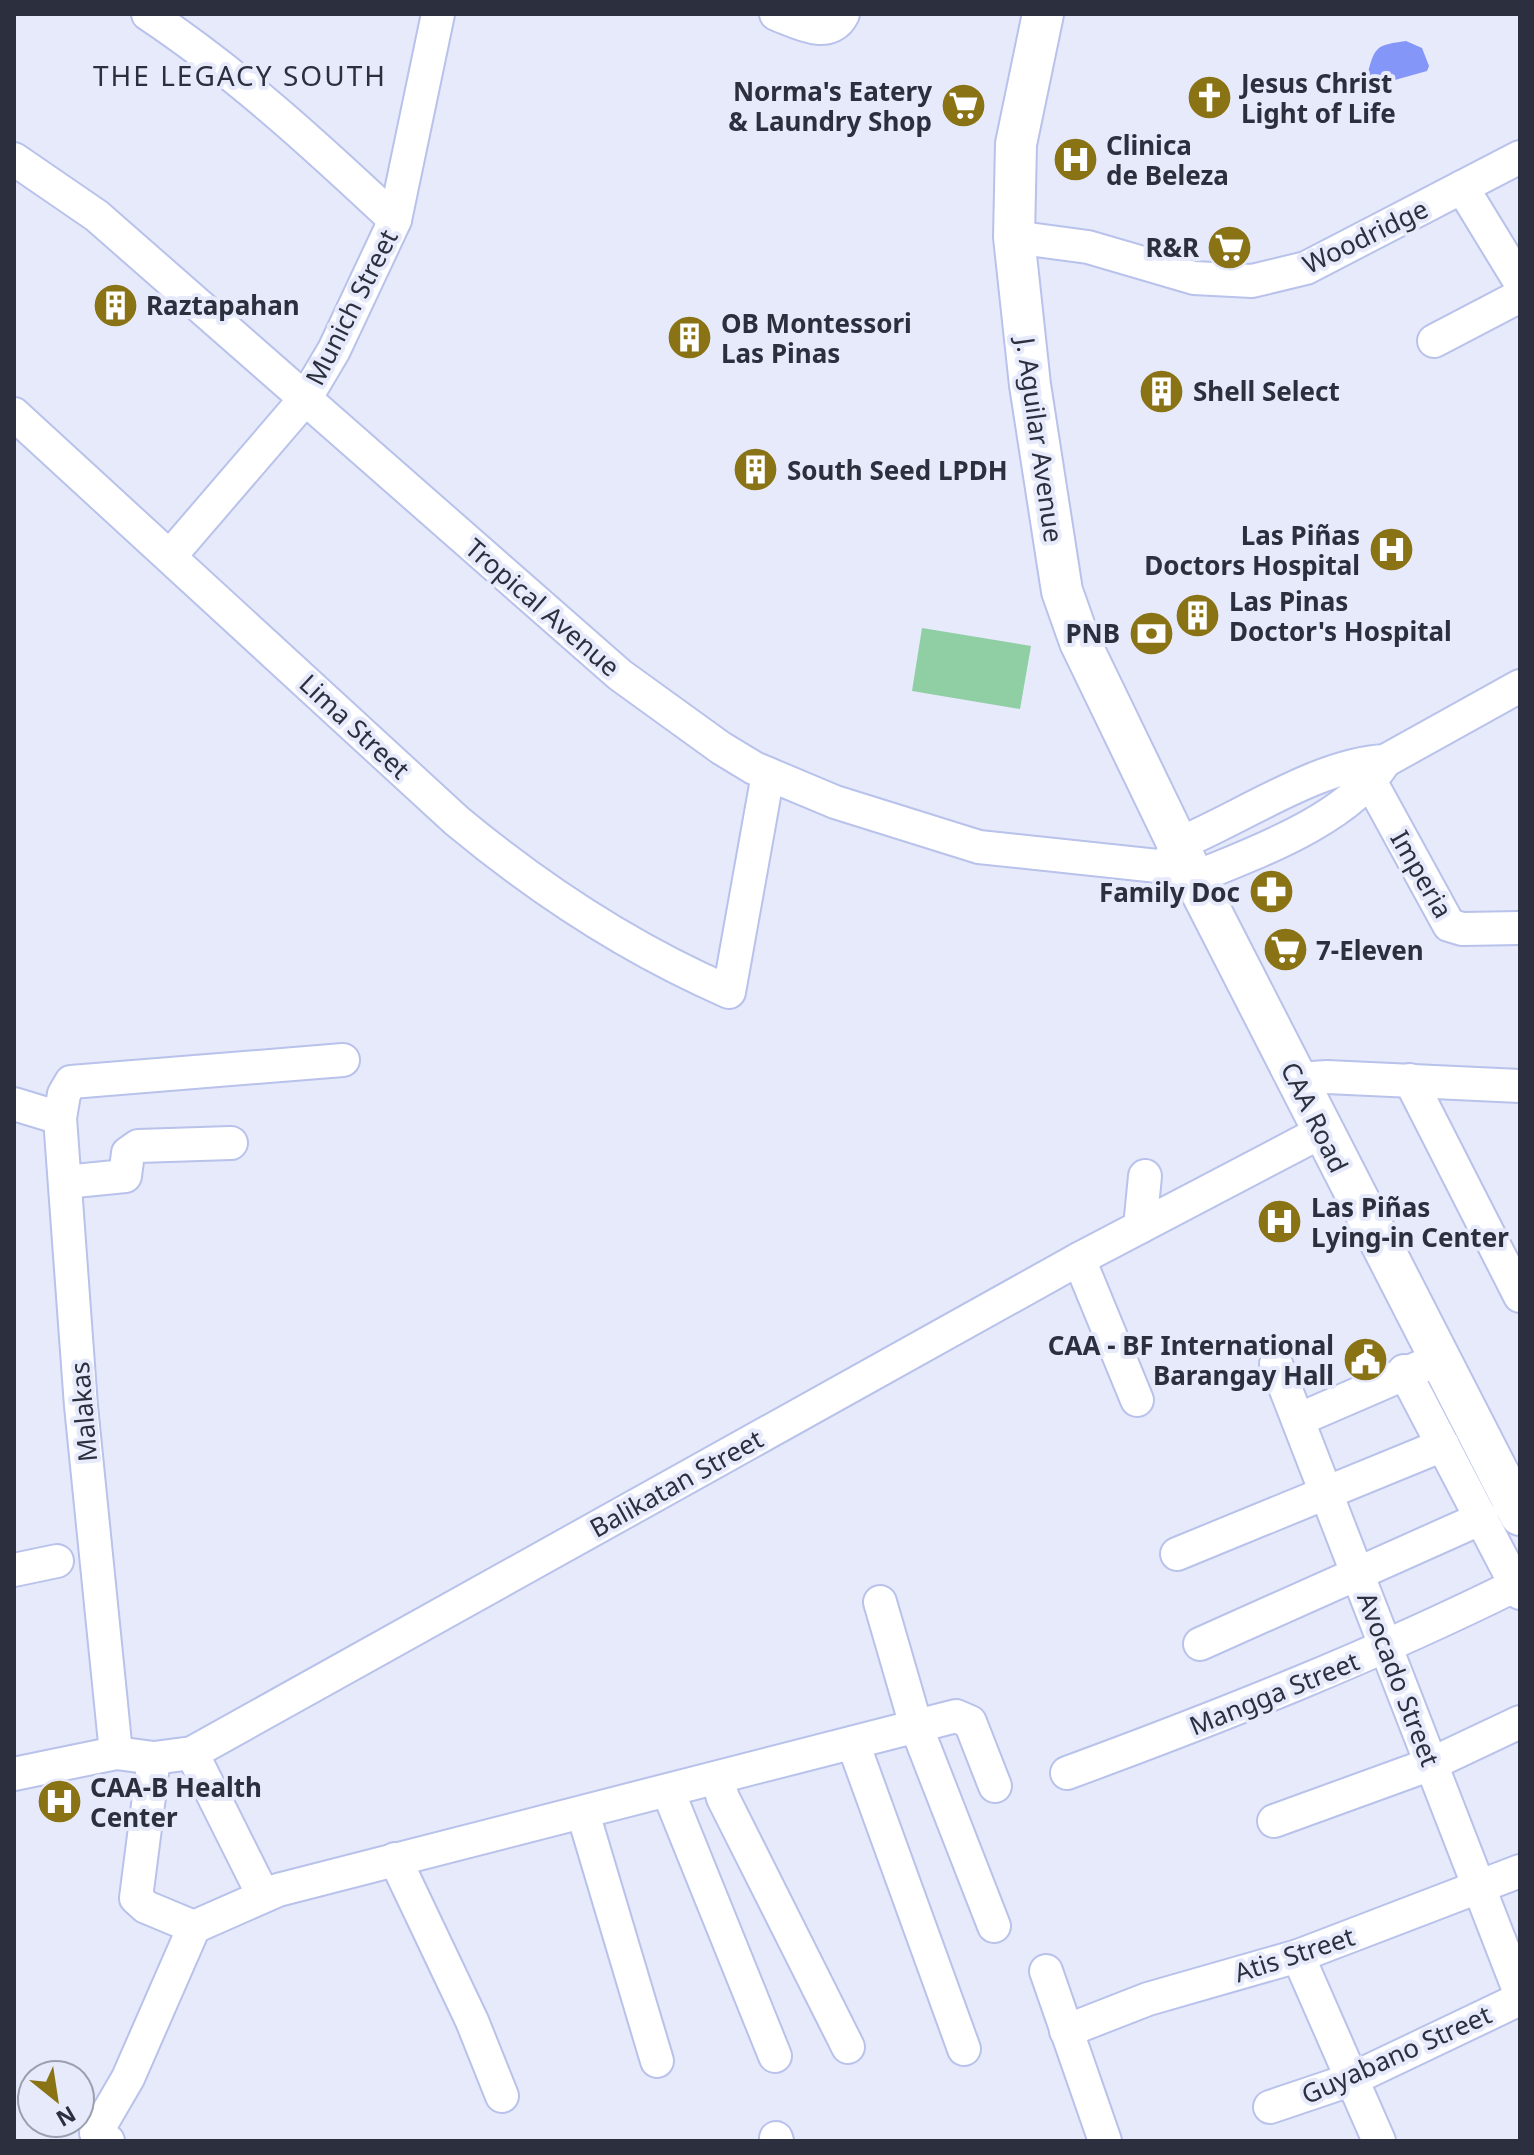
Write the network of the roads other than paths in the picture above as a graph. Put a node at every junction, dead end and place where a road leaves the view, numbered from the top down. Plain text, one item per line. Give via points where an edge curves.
1 (148, 14) edge
2 (438, 14) edge
3 (776, 14) edge
4 (1043, 14) edge
5 (841, 18) edge
6 (1520, 157) edge
7 (14, 159) edge
8 (1462, 187) junction
9 (395, 220) junction
10 (1014, 237) junction
11 (1520, 282) edge
12 (1520, 296) edge
13 (1434, 341) dead end
14 (305, 399) junction
15 (14, 414) edge
16 (171, 555) junction
17 (1519, 689) edge
18 (1372, 768) junction
19 (768, 774) junction
20 (1282, 796) junction
21 (1298, 830) junction
22 (1179, 863) junction
23 (1520, 928) edge
24 (343, 1060) dead end
25 (1296, 1079) junction
26 (1410, 1080) junction
27 (1520, 1086) edge
28 (14, 1104) edge
29 (60, 1118) junction
30 (1321, 1132) junction
31 (231, 1143) dead end
32 (1145, 1176) dead end
33 (65, 1182) junction
34 (1140, 1227) junction
35 (1079, 1259) junction
36 (1520, 1296) edge
37 (1276, 1364) dead end
38 (1422, 1366) junction
39 (1137, 1400) dead end
40 (1300, 1419) junction
41 (1443, 1445) junction
42 (1328, 1494) junction
43 (1501, 1517) edge
44 (1177, 1554) dead end
45 (57, 1561) dead end
46 (14, 1570) edge
47 (1358, 1574) junction
48 (1519, 1587) edge
49 (880, 1602) dead end
50 (1200, 1644) dead end
51 (1386, 1648) junction
52 (1520, 1722) edge
53 (916, 1726) junction
54 (853, 1743) junction
55 (116, 1753) junction
56 (192, 1753) junction
57 (154, 1758) junction
58 (1431, 1764) junction
59 (1067, 1773) dead end
60 (14, 1774) edge
61 (717, 1778) junction
62 (995, 1786) dead end
63 (668, 1791) junction
64 (583, 1813) junction
65 (1274, 1821) dead end
66 (395, 1859) junction
67 (1520, 1871) edge
68 (1481, 1887) junction
69 (263, 1895) junction
70 (994, 1926) dead end
71 (194, 1927) junction
72 (1298, 1956) junction
73 (1046, 1971) dead end
74 (1520, 1996) edge
75 (1066, 2031) junction
76 (848, 2047) dead end
77 (964, 2049) dead end
78 (775, 2056) dead end
79 (657, 2061) dead end
80 (1350, 2080) junction
81 (502, 2096) dead end
82 (1270, 2107) dead end
83 (102, 2137) edge
84 (1105, 2141) edge
85 (1379, 2141) edge

1 - 9 street via 204,51 305,135
2 - 9 street, Munich Street
3 - 5 street via 808,27 827,28
4 - 10 main road, J. Aguilar Avenue via 1016,144
6 - 8 street, Woodridge
7 - 14 street, Tropical Avenue via 97,216
8 - 10 street, Woodridge via 1306,268 1252,281 1194,278 1088,247
8 - 11 street
9 - 14 street, Munich Street
10 - 22 main road, J. Aguilar Avenue via 1030,385 1062,591
12 - 13 street
14 - 16 street, Munich Street
14 - 19 street, Tropical Avenue via 620,675 721,748
15 - 16 street, Lima Street
16 - 19 street, Lima Street via 507,862 584,916 729,992
17 - 18 street
18 - 20 street via 1326,772
18 - 21 street via 1340,809
18 - 23 street, Imperia via 1449,925
19 - 22 street, Tropical Avenue via 881,819 979,847
20 - 21 street
20 - 22 street
21 - 22 street
22 - 25 main road, CAA Road
24 - 29 street via 71,1082
25 - 26 street
25 - 30 main road, CAA Road
26 - 27 street
26 - 36 street
28 - 29 street
29 - 33 street, Malakas
30 - 34 street, Balikatan Street
30 - 38 main road, CAA Road
31 - 33 street via 138,1146 128,1153 125,1176
32 - 34 street
33 - 55 street, Malakas
34 - 35 street, Balikatan Street
35 - 39 street
35 - 56 street, Balikatan Street
37 - 40 street, Avocado Street
38 - 40 street
38 - 41 street
38 - 43 main road, CAA Road
40 - 42 street, Avocado Street
41 - 42 street
41 - 43 street
42 - 44 street
42 - 47 street, Avocado Street
43 - 47 street
43 - 48 street
45 - 46 street
47 - 50 street
47 - 51 street, Avocado Street
48 - 51 street, Mangga Street
49 - 53 street
51 - 58 street, Avocado Street
51 - 59 street, Mangga Street
52 - 58 street
53 - 54 street
53 - 62 street via 956,1716 970,1722
53 - 70 street
54 - 61 street
54 - 77 street
55 - 57 street, Balikatan Street
55 - 60 street, Balikatan Street
56 - 57 street, Balikatan Street
56 - 69 street
57 - 71 street via 136,1898
58 - 65 street
58 - 68 street, Avocado Street
61 - 63 street
61 - 76 street
63 - 64 street
63 - 78 street
64 - 66 street
64 - 79 street
66 - 69 street
66 - 81 street
67 - 68 street, Atis Street
68 - 72 street, Atis Street
68 - 74 street, Avocado Street
69 - 71 street
71 - 83 street
72 - 75 street, Atis Street via 1148,1999
72 - 80 street
73 - 75 street
74 - 80 street, Guyabano Street
75 - 84 street
80 - 82 street, Guyabano Street
80 - 85 street

